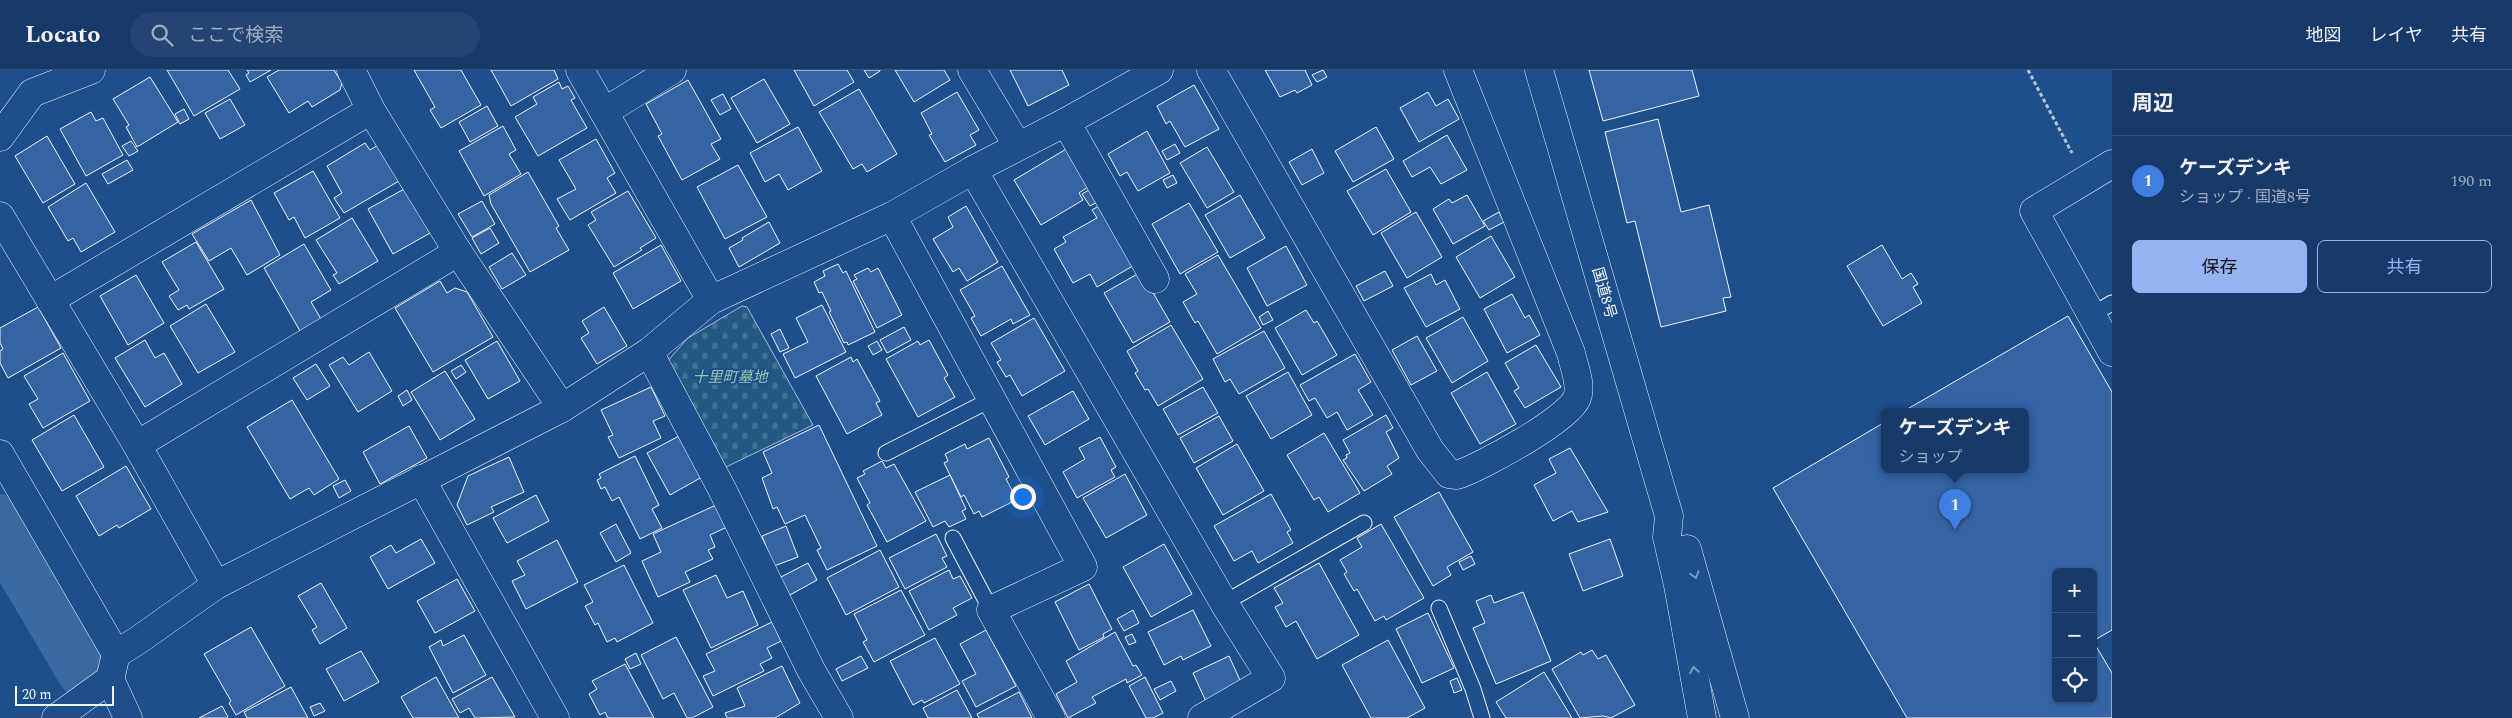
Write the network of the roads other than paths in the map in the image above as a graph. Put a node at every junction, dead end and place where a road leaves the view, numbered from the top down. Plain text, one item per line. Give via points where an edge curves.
1 (91, 70) edge
2 (351, 70) edge
3 (580, 70) edge
4 (672, 70) edge
5 (972, 70) edge
6 (1159, 70) edge
7 (1211, 70) edge
8 (1458, 70) edge
9 (1539, 70) edge
10 (371, 110) junction
11 (604, 112) junction
12 (1066, 122) junction
13 (0, 137) edge
14 (1017, 145) junction
15 (2112, 164) edge
16 (973, 170) junction
17 (0, 216) edge
18 (892, 216) junction
19 (458, 252) junction
20 (1155, 279) dead end
21 (50, 300) junction
22 (711, 300) junction
23 (2102, 309) edge
24 (650, 352) junction
25 (2112, 352) edge
26 (992, 399) junction
27 (562, 408) junction
28 (137, 445) junction
29 (886, 453) dead end
30 (0, 454) edge
31 (421, 479) junction
32 (1669, 516) junction
33 (1364, 523) dead end
34 (953, 538) dead end
35 (216, 585) junction
36 (1224, 603) junction
37 (1439, 608) dead end
38 (991, 610) junction
39 (113, 666) junction
40 (1215, 715) edge
41 (56, 718) edge
42 (128, 718) edge
43 (555, 718) edge
44 (839, 718) edge
45 (1051, 718) edge
46 (1482, 718) edge
47 (1702, 718) edge
48 (1734, 718) edge

1 - 13 main road via 32,93
2 - 10 main road
3 - 11 main road
4 - 11 main road
5 - 14 main road
6 - 12 main road
7 - 8 main road via 1430,450 1449,474 1457,475 1555,422 1572,407 1579,386 1571,353
9 - 32 main road, 国道8号
10 - 19 main road
10 - 21 main road
11 - 22 main road
12 - 14 main road
12 - 20 main road
14 - 16 main road
15 - 23 main road via 2034,211
16 - 18 main road
16 - 36 main road
17 - 21 main road
18 - 22 main road
18 - 26 main road
19 - 27 main road
19 - 28 main road
21 - 28 main road
22 - 24 main road
23 - 25 main road
24 - 27 main road
24 - 44 main road via 811,670
26 - 29 lane
26 - 38 main road via 1083,567
27 - 31 main road
28 - 35 main road
30 - 39 main road
31 - 35 main road
31 - 43 main road
47 -> 32 main road, 国道8号 via 1667,537
32 -> 48 main road, 国道8号 via 1683,532
33 - 36 lane
34 - 38 lane
35 - 39 main road via 137,642
36 - 40 main road via 1271,678
37 - 46 lane via 1473,688
38 - 45 main road
39 - 41 main road
39 - 42 main road

